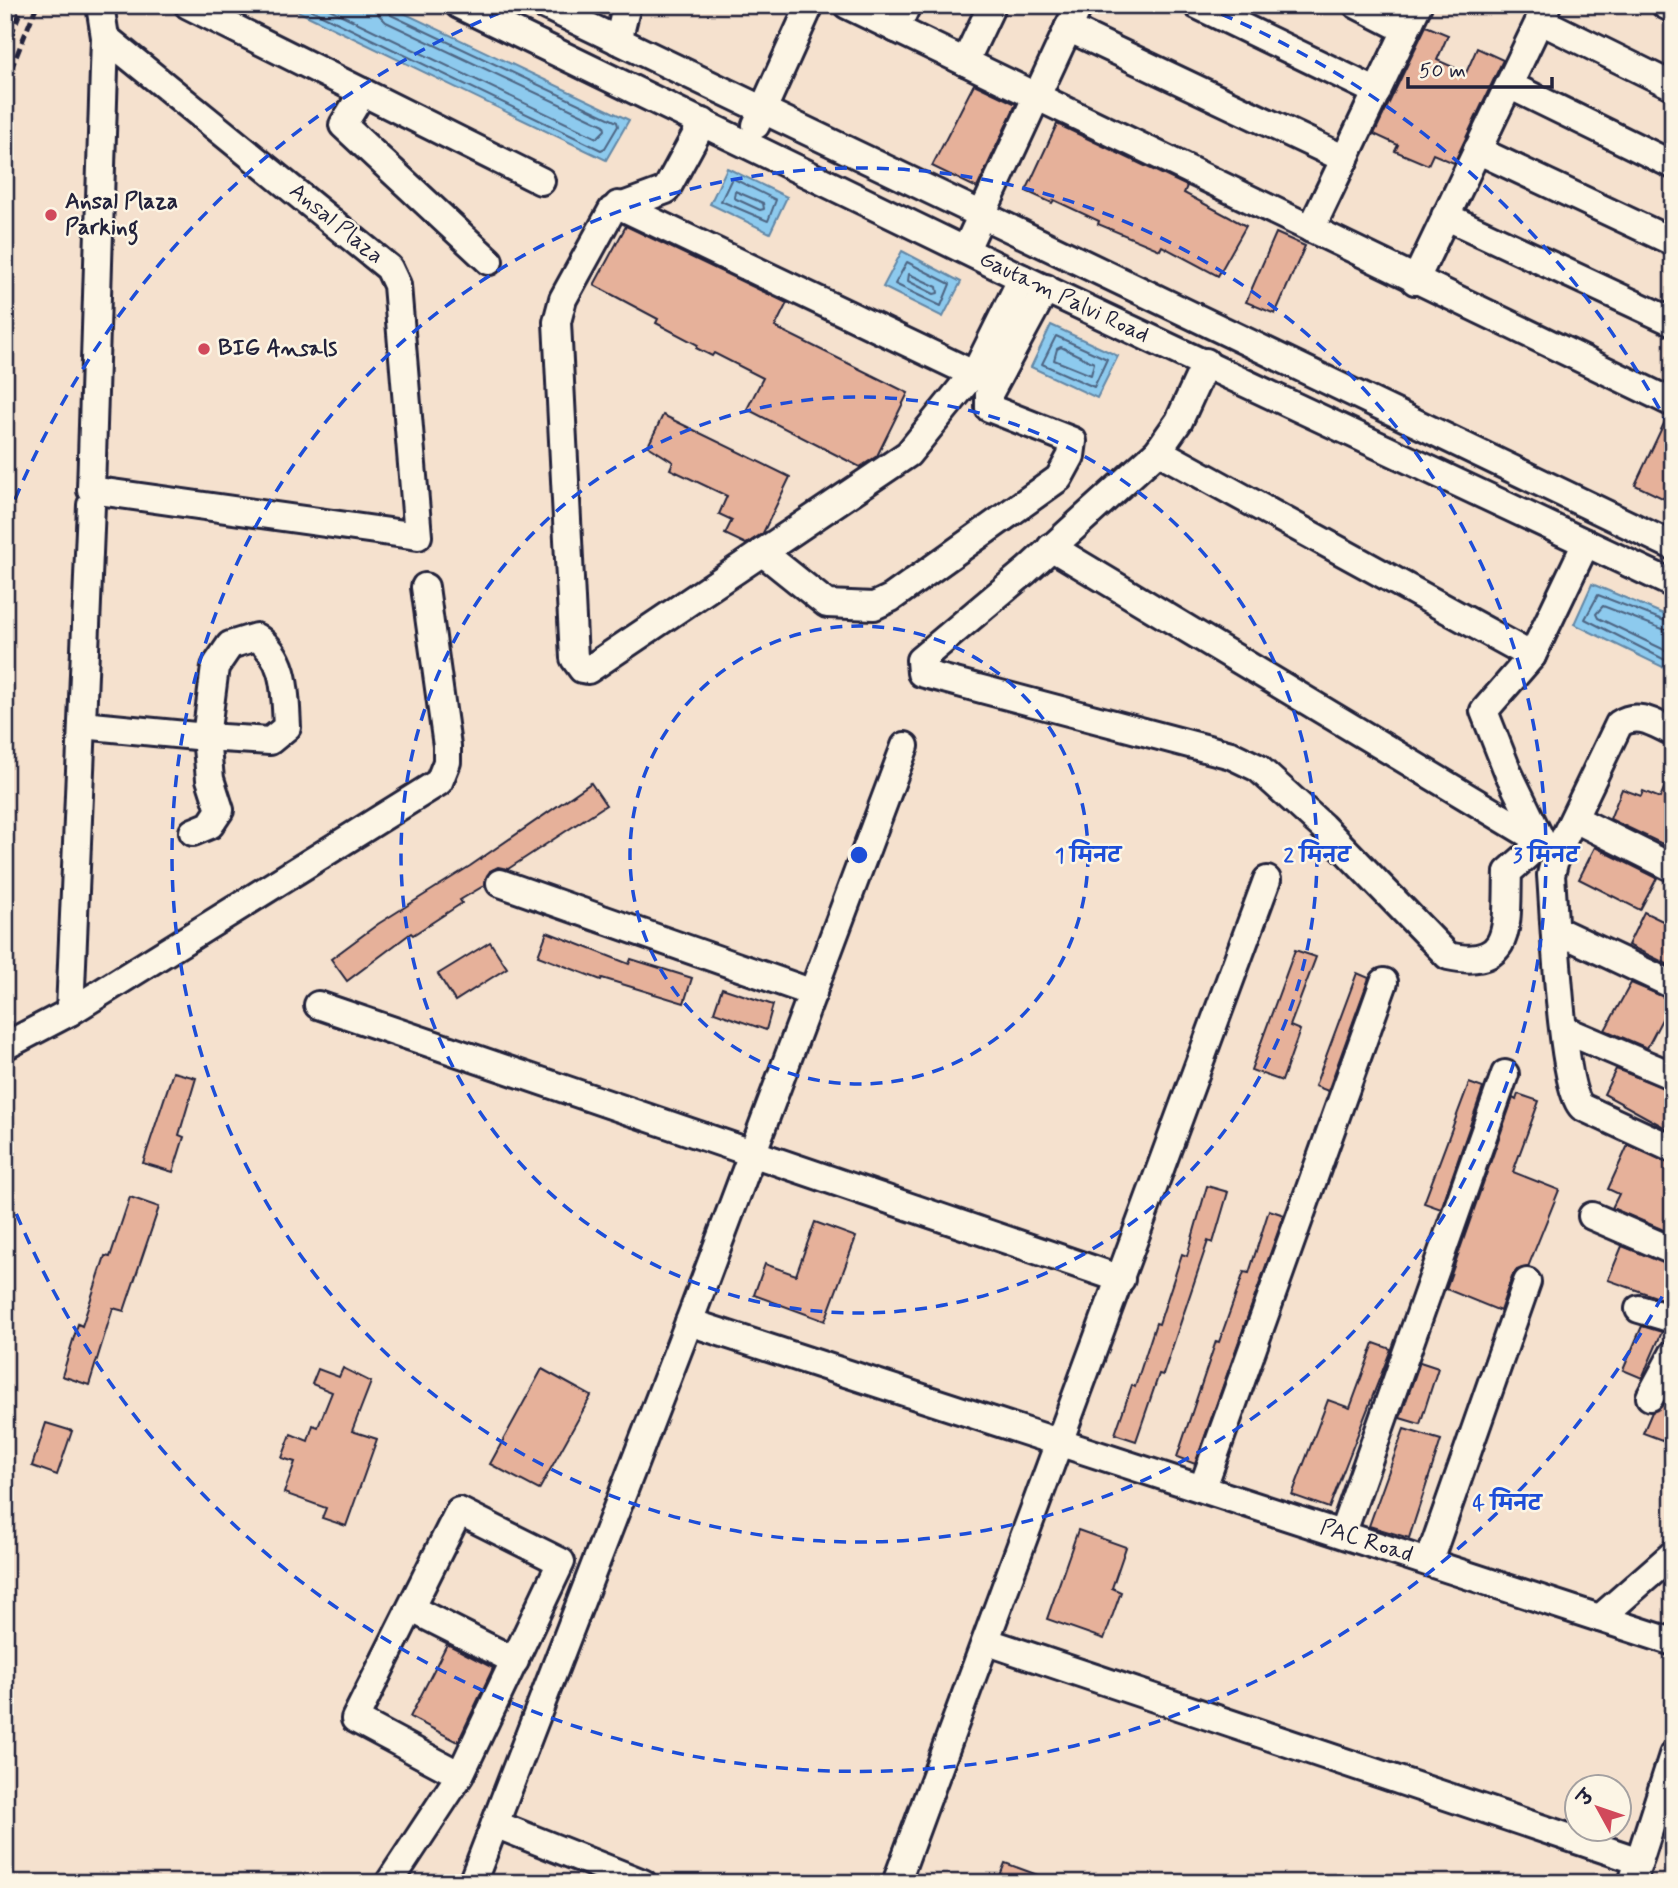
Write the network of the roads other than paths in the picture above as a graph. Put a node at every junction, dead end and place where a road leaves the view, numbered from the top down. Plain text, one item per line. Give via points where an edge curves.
1 (100, 5) edge
2 (188, 5) edge
3 (458, 5) edge
4 (544, 5) edge
5 (627, 5) edge
6 (810, 5) edge
7 (847, 5) edge
8 (992, 5) edge
9 (1197, 5) edge
10 (1357, 5) edge
11 (1418, 5) edge
12 (1665, 5) edge
13 (1673, 9) edge
14 (1543, 13) edge
15 (501, 15) edge
16 (902, 17) edge
17 (1073, 17) edge
18 (1406, 30) junction
19 (105, 37) junction
20 (618, 41) junction
21 (965, 62) junction
22 (1509, 85) junction
23 (1673, 86) edge
24 (363, 92) junction
25 (1377, 92) junction
26 (1036, 96) junction
27 (764, 109) junction
28 (703, 122) junction
29 (748, 143) junction
30 (1477, 150) junction
31 (1345, 159) junction
32 (1673, 165) edge
33 (541, 181) dead end
34 (618, 205) junction
35 (982, 213) junction
36 (1445, 216) junction
37 (1311, 229) junction
38 (1673, 242) edge
39 (966, 249) junction
40 (489, 261) dead end
41 (1415, 281) junction
42 (1034, 283) junction
43 (1673, 322) edge
44 (1206, 362) junction
45 (984, 379) junction
46 (1673, 403) edge
47 (1158, 451) junction
48 (91, 505) dead end
49 (1586, 542) junction
50 (1673, 546) edge
51 (1051, 547) junction
52 (762, 552) junction
53 (1672, 580) edge
54 (425, 587) dead end
55 (1532, 656) junction
56 (82, 725) junction
57 (1673, 732) edge
58 (905, 746) dead end
59 (1575, 819) junction
60 (192, 832) dead end
61 (1542, 842) junction
62 (1673, 868) edge
63 (1267, 880) dead end
64 (500, 883) dead end
65 (1556, 930) junction
66 (1384, 982) dead end
67 (1673, 985) edge
68 (813, 993) junction
69 (318, 1005) dead end
70 (70, 1013) junction
71 (1564, 1030) junction
72 (5, 1046) edge
73 (1505, 1074) dead end
74 (1673, 1076) edge
75 (1673, 1149) edge
76 (753, 1153) junction
77 (1592, 1216) dead end
78 (1673, 1251) edge
79 (1121, 1279) junction
80 (1527, 1282) dead end
81 (1639, 1309) dead end
82 (1673, 1318) edge
83 (689, 1322) junction
84 (1058, 1445) junction
85 (1203, 1487) junction
86 (1343, 1532) junction
87 (1673, 1554) edge
88 (1429, 1561) junction
89 (412, 1609) junction
90 (1600, 1618) junction
91 (988, 1642) junction
92 (1673, 1642) edge
93 (515, 1661) junction
94 (1673, 1755) edge
95 (460, 1775) junction
96 (495, 1824) junction
97 (1636, 1872) edge
98 (389, 1883) edge
99 (472, 1883) edge
100 (643, 1883) edge
101 (896, 1883) edge

1 - 19 street
2 - 24 street
3 - 15 street, Gautam Palvi Road
4 - 20 street, Gautam Palvi Road
5 - 20 street
6 - 27 street
7 - 16 street
8 - 21 street
9 - 25 street
10 - 18 street
11 - 18 street
12 - 13 street
14 - 22 street
14 - 23 street
15 - 28 street, Gautam Palvi Road
16 - 21 street
17 - 26 street
17 - 31 street
18 - 25 street
19 - 19 street, Ansal Plaza via 389,268 397,285 418,536 91,490
20 - 27 street, Gautam Palvi Road
21 - 26 street
22 - 30 street
22 - 32 street
24 - 33 street
24 - 40 street via 343,125
25 - 31 street
26 - 35 street
26 - 37 street
27 - 29 street
27 - 35 street, Gautam Palvi Road
28 - 29 street, Gautam Palvi Road
28 - 34 street via 666,190
29 - 39 street, Gautam Palvi Road
30 - 36 street
30 - 38 street
31 - 37 street
34 - 45 street
34 - 52 street via 573,280 557,322 577,664 588,670
35 - 39 street
35 - 50 street, Gautam Palvi Road
36 - 41 street
36 - 43 street
37 - 41 street
39 - 42 street, Gautam Palvi Road
41 - 46 street
42 - 44 street, Gautam Palvi Road
42 - 45 street
44 - 47 street via 1179,421
44 - 49 street, Gautam Palvi Road
45 - 52 street via 908,454
45 - 52 street via 989,408 1073,441 1059,478 874,606 827,604
47 - 51 street
47 - 55 street
48 - 56 street
49 - 53 street, Gautam Palvi Road
49 - 55 street
51 - 61 street
51 - 61 street via 920,660 921,673 1231,755 1258,768 1322,826 1448,956 1487,957 1498,948 1504,937 1508,872
54 - 70 street via 447,746 439,782
55 - 61 street via 1484,711
56 - 60 street via 206,737 210,779 220,810 210,825
56 - 70 street
57 - 59 street via 1640,717 1619,724
58 - 68 street
59 - 62 street
59 - 65 street via 1552,864
63 - 79 street
64 - 68 street
65 - 67 street
65 - 71 street
66 - 85 street
68 - 76 street
69 - 76 street
70 - 72 street
71 - 74 street
71 - 75 street via 1578,1103
73 - 86 street
76 - 79 street
76 - 83 street
77 - 78 street
79 - 84 street
80 - 88 street
81 - 82 street
83 - 84 street, PAC Road
83 - 96 street
84 - 85 street, PAC Road
84 - 91 street
85 - 86 street, PAC Road
86 - 88 street, PAC Road
87 - 90 street
88 - 90 street, PAC Road
89 - 93 street
89 - 93 street via 459,1511 561,1562
89 - 95 street via 355,1719
90 - 92 street, PAC Road
91 - 97 street
91 - 101 street
93 - 95 street
94 - 97 street
95 - 98 street
96 - 99 street
96 - 100 street

